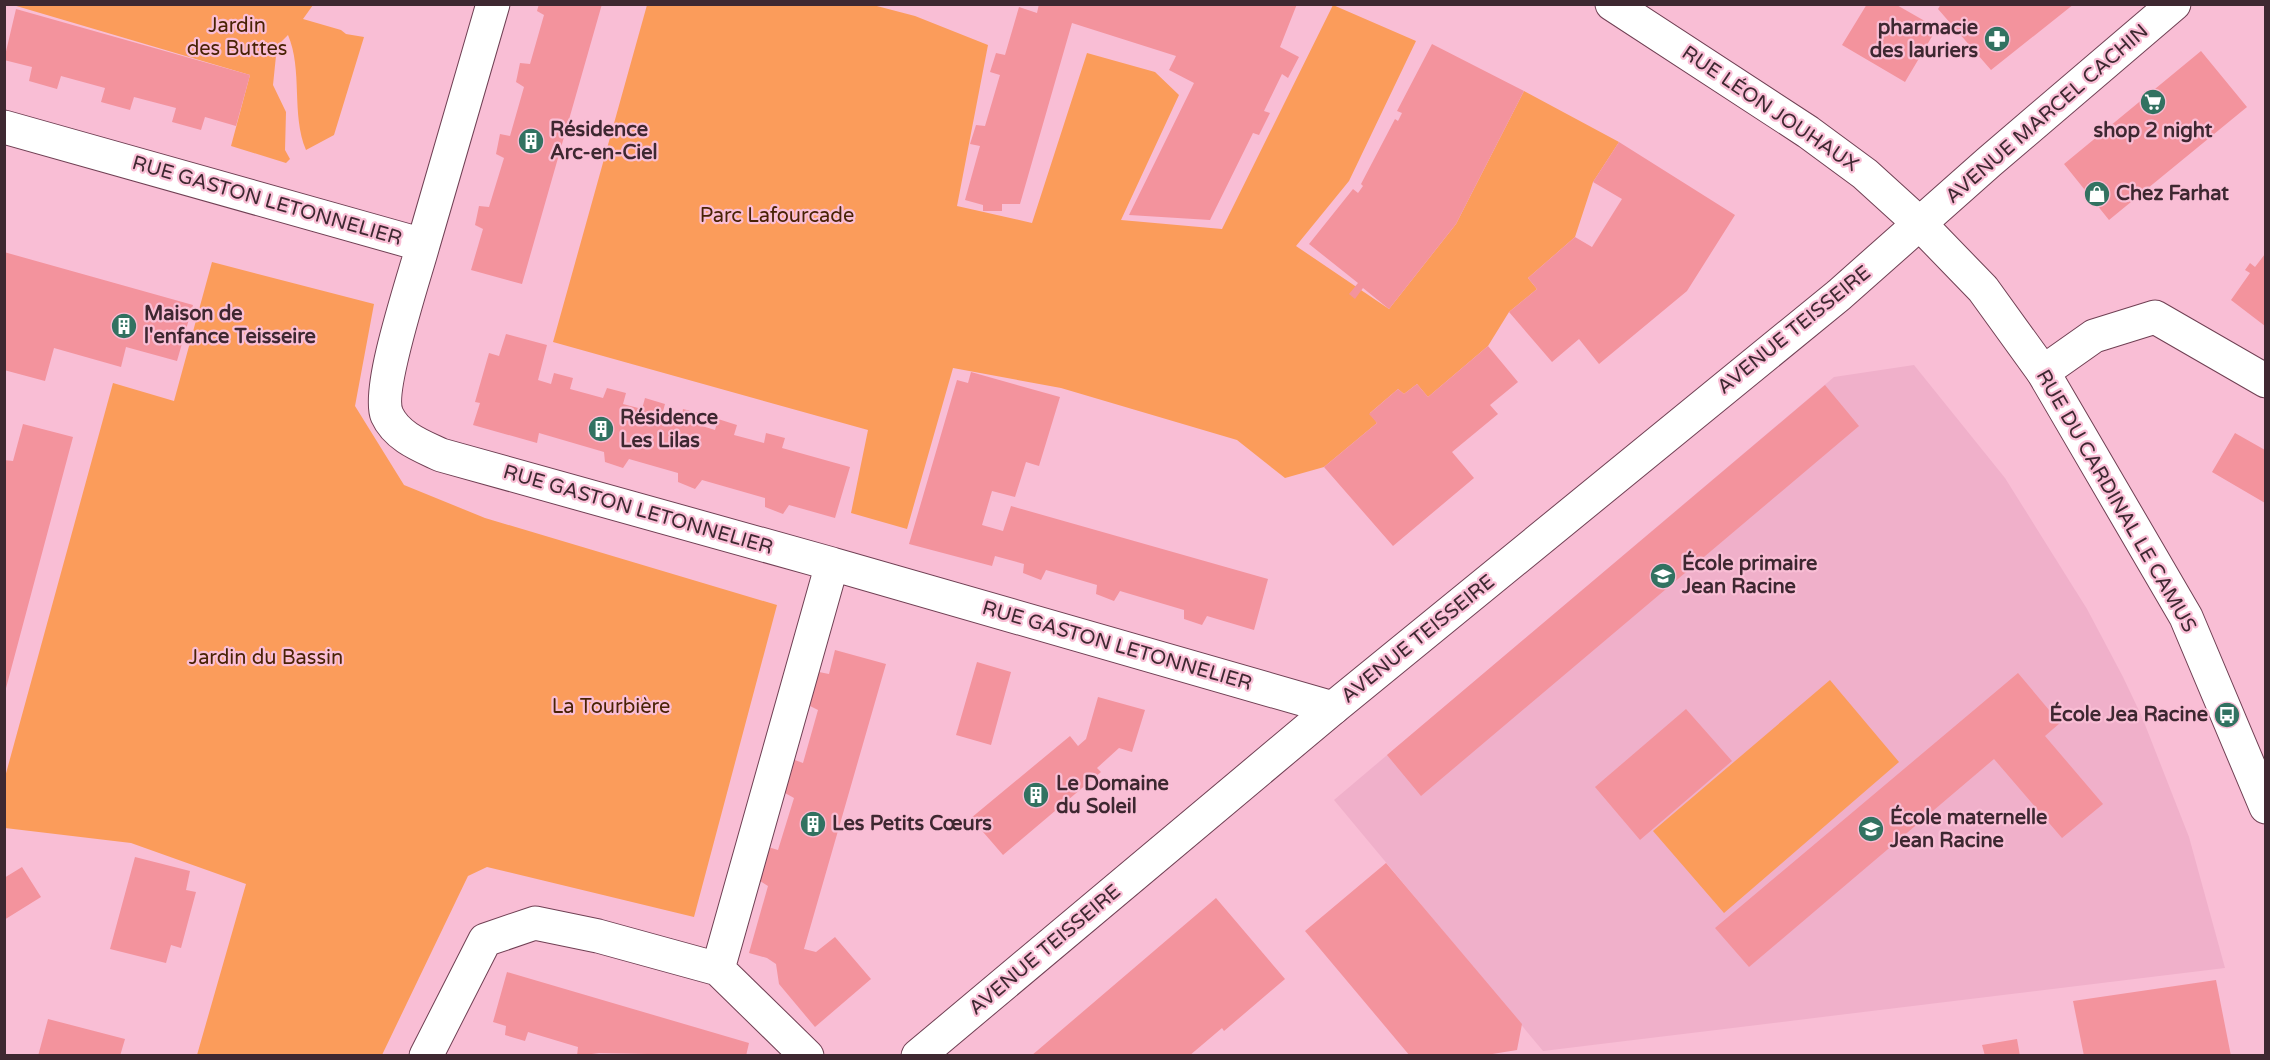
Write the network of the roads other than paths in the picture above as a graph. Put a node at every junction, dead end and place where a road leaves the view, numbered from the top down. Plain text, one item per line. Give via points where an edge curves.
1 (493, 4) edge
2 (1612, 4) edge
3 (2174, 4) edge
4 (4, 127) edge
5 (1920, 224) junction
6 (423, 244) junction
7 (2043, 372) junction
8 (2265, 381) edge
9 (832, 564) junction
10 (1333, 708) junction
11 (2265, 807) edge
12 (718, 969) junction
13 (426, 1056) edge
14 (807, 1056) edge
15 (918, 1056) edge

1 - 6 street
2 - 5 street, RUE LÉON JOUHAUX via 1808,132 1865,174
3 - 5 street, AVENUE MARCEL CACHIN
4 - 6 street, RUE GASTON LETONNELIER
5 - 7 street, RUE DU CARDINAL LE CAMUS via 1983,289
5 - 10 street, AVENUE TEISSEIRE via 1839,295
6 - 9 street, RUE GASTON LETONNELIER via 386,384 386,414 406,438 441,455
7 - 8 street via 2094,336 2155,317
7 - 11 street, RUE DU CARDINAL LE CAMUS via 2186,617
9 - 10 street, RUE GASTON LETONNELIER
9 - 12 street
10 - 15 street, AVENUE TEISSEIRE
12 - 13 street via 535,923 484,940
12 - 14 street

